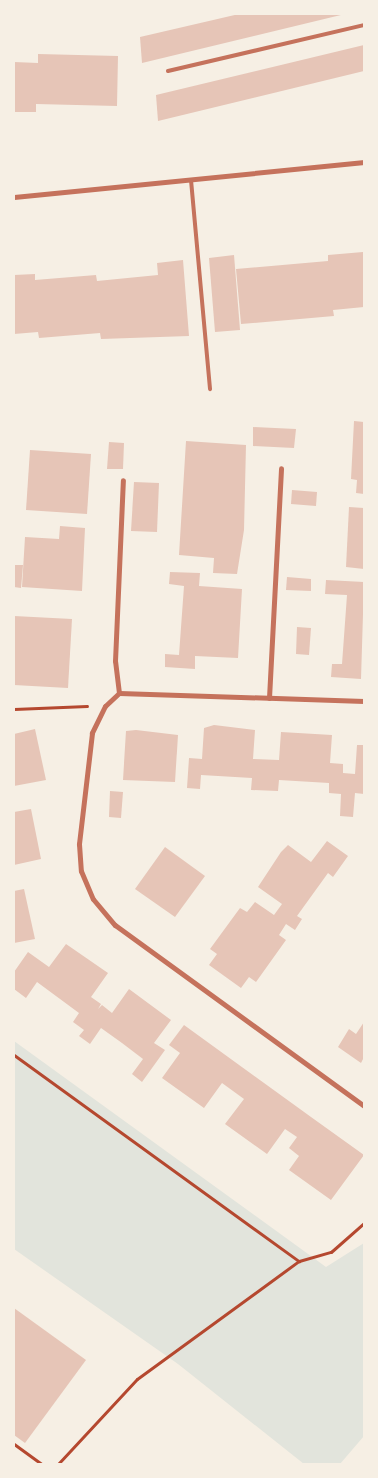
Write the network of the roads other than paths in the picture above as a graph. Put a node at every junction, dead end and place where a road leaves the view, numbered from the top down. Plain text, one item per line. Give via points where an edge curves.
1 (364, 25) edge
2 (168, 71) dead end
3 (364, 161) edge
4 (191, 180) junction
5 (14, 197) edge
6 (210, 389) dead end
7 (281, 468) dead end
8 (123, 480) dead end
9 (119, 693) junction
10 (269, 698) junction
11 (364, 701) edge
12 (364, 1106) edge

1 - 2 lane
3 - 4 street
4 - 5 street
4 - 6 lane
7 - 10 street
8 - 9 street via 115,661
9 - 10 street
9 - 12 street via 105,706 92,733 79,844 81,871 93,899 114,925
10 - 11 street

